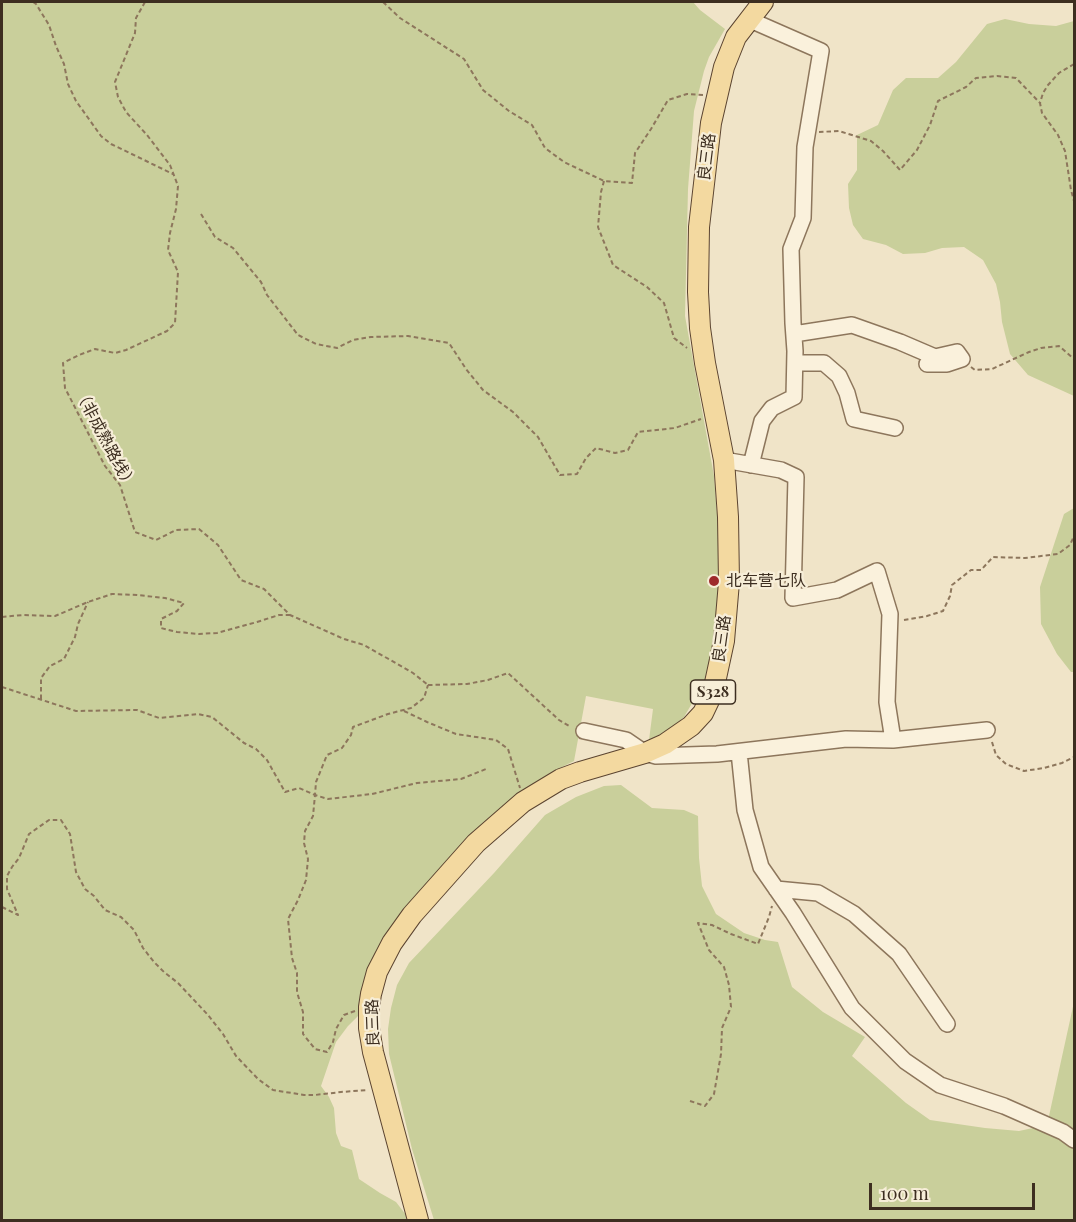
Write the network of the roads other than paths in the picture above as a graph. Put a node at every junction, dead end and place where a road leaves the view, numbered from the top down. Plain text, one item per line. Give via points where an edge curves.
1 (763, 2) edge
2 (748, 19) junction
3 (794, 334) junction
4 (795, 363) junction
5 (927, 364) dead end
6 (895, 428) dead end
7 (724, 460) junction
8 (751, 465) junction
9 (987, 730) road end
10 (584, 731) road end
11 (893, 740) junction
12 (739, 752) junction
13 (645, 753) junction
14 (776, 889) junction
15 (947, 1024) dead end
16 (1074, 1140) edge
17 (418, 1221) edge

1 - 2 main road, 良三路 / S328
2 - 3 street via 821,51 805,147 803,218 791,249
2 - 7 main road, 良三路 / S328 via 736,37 717,95 699,227 698,292 705,363
3 - 4 street
3 - 5 street via 852,325 935,357 957,352 962,359
4 - 6 street via 824,363 839,376 854,419
4 - 8 street via 794,397 772,408 762,421
7 - 8 street
7 - 13 main road, 良三路 / S328 via 729,582 724,641 713,692 703,713 691,726
8 - 11 street via 782,470 796,477 793,598 837,590 877,571 890,614 887,702
9 - 11 street
10 - 13 street via 626,740
11 - 12 street via 846,740
12 - 13 street via 676,756
12 - 14 street via 748,821 761,867
13 - 17 main road, 良三路 / S328 via 561,779 523,802 476,843 412,915 377,972 369,1007 373,1053
14 - 15 street via 818,893 855,914 899,954
14 - 16 street via 852,1008 905,1061 939,1085 1004,1106

